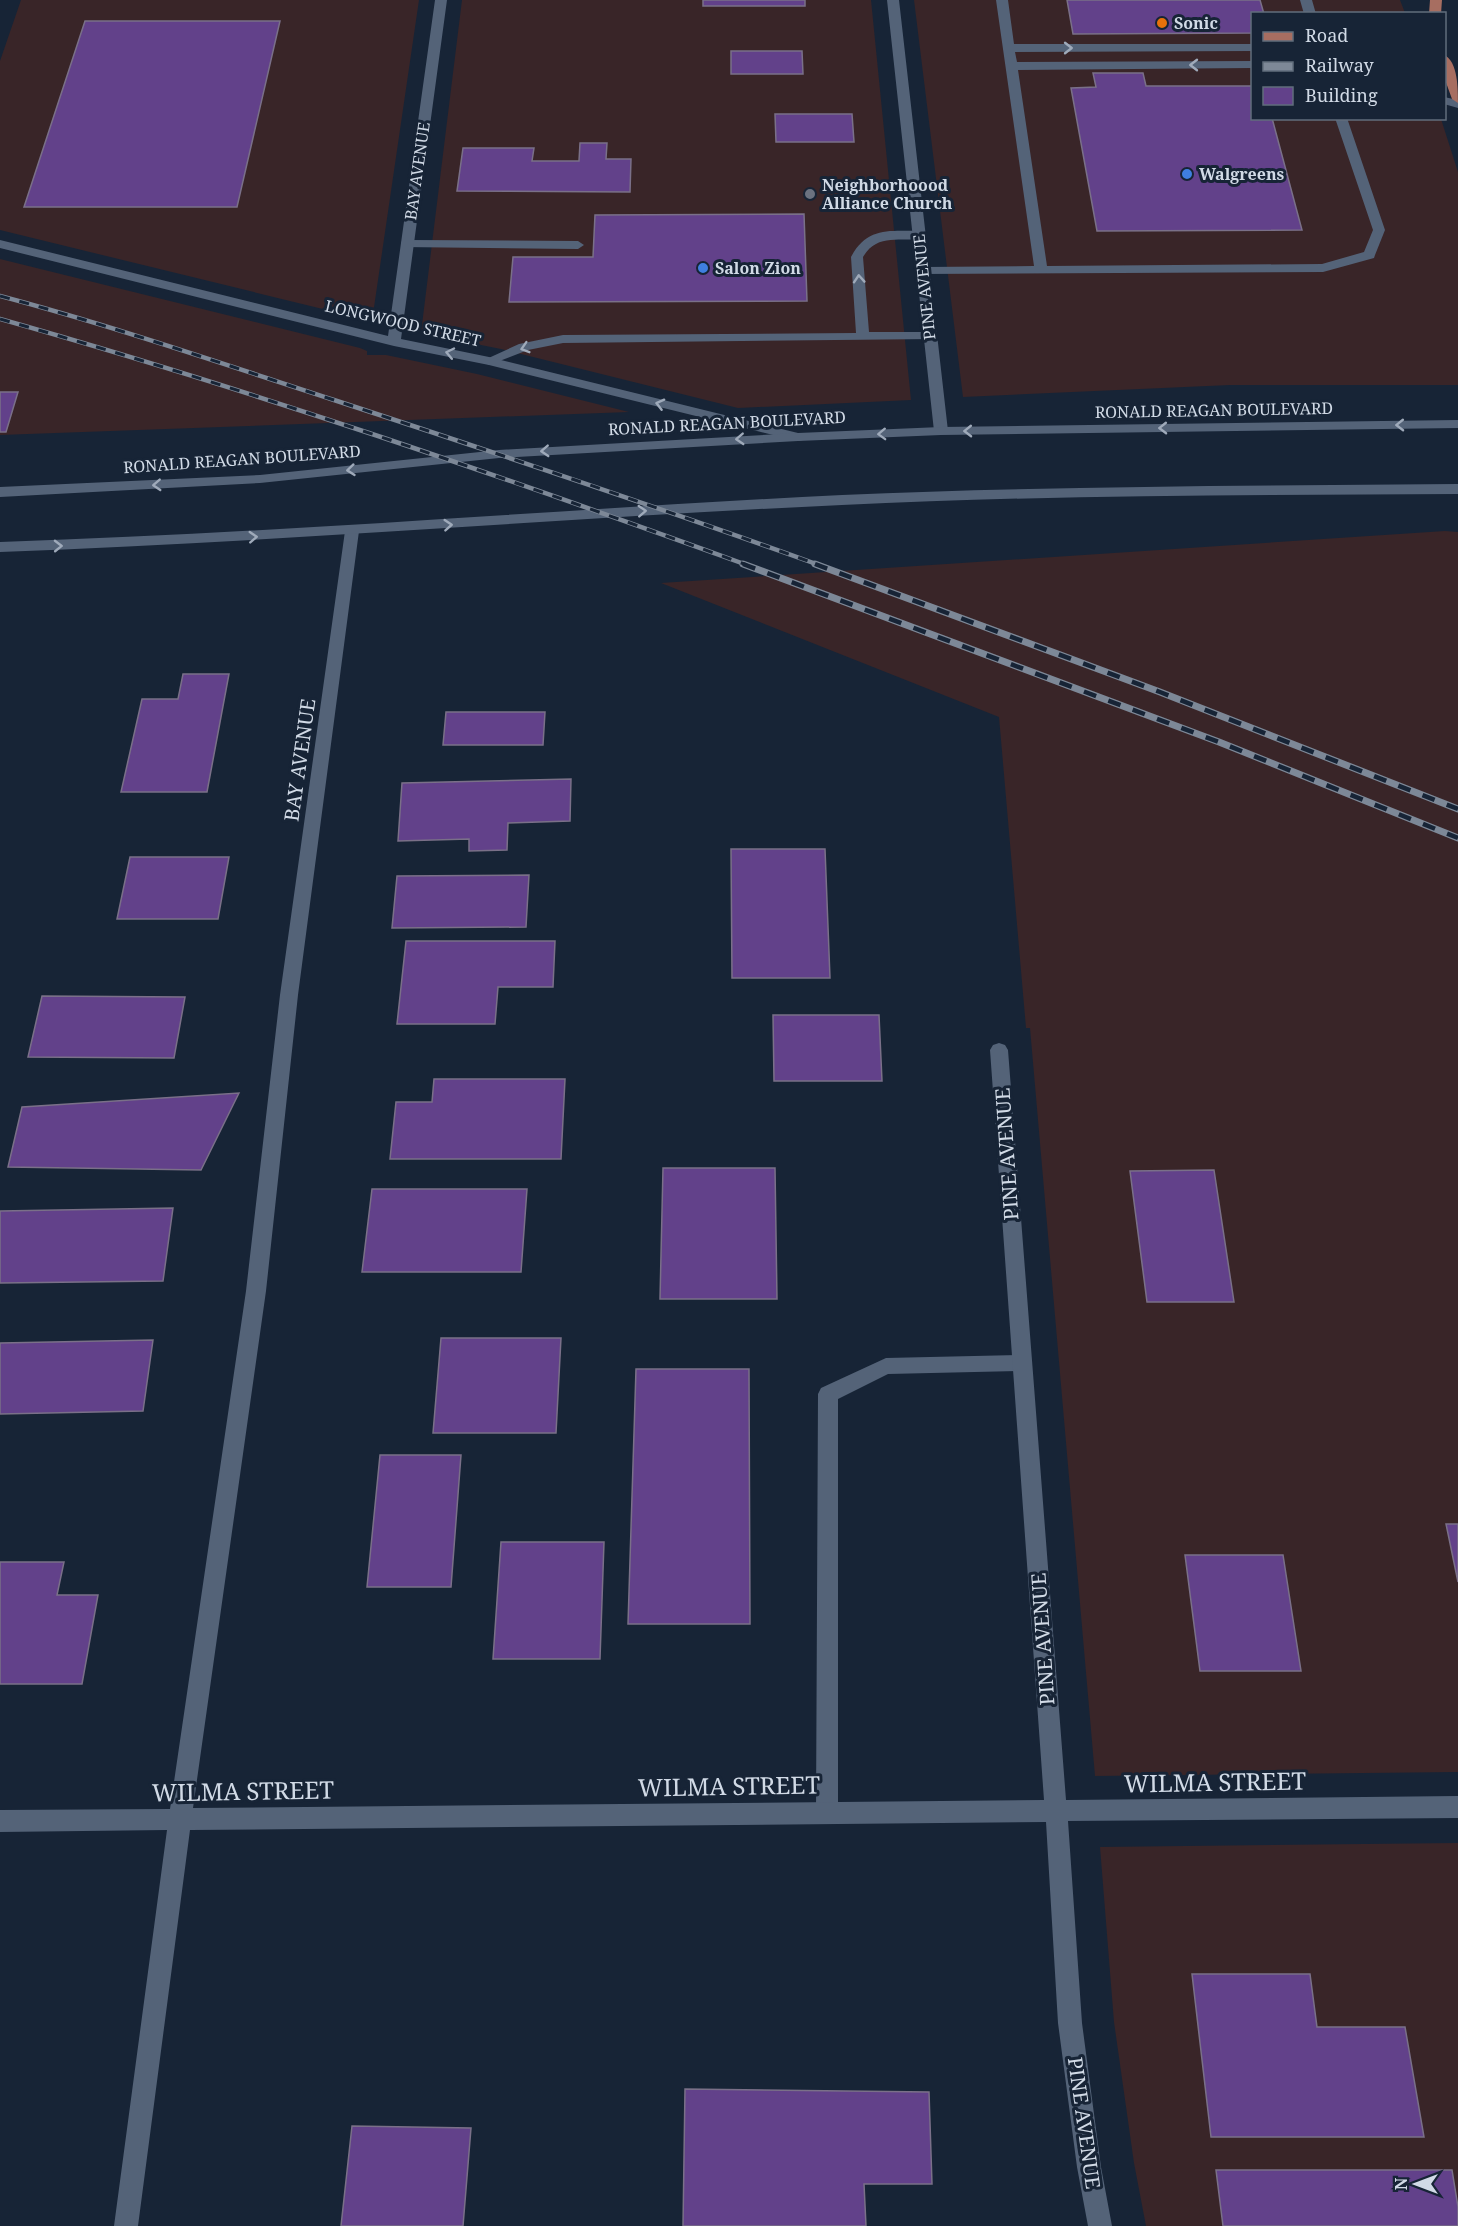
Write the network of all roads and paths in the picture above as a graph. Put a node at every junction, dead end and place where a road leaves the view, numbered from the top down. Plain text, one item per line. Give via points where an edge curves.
1 (441, 0) edge
2 (893, 0) edge
3 (1002, 0) edge
4 (1251, 47) edge
5 (1009, 48) junction
6 (1251, 64) edge
7 (1446, 64) edge
8 (1012, 66) junction
9 (1458, 99) edge
10 (1342, 120) edge
11 (919, 235) junction
12 (0, 244) edge
13 (407, 244) junction
14 (578, 245) dead end
15 (1041, 270) junction
16 (924, 271) junction
17 (929, 336) junction
18 (863, 337) junction
19 (394, 342) junction
20 (489, 361) junction
21 (1458, 424) edge
22 (940, 431) junction
23 (798, 437) junction
24 (1458, 489) edge
25 (0, 492) edge
26 (352, 531) junction
27 (0, 547) edge
28 (999, 1050) dead end
29 (1022, 1363) junction
30 (1458, 1807) edge
31 (1056, 1811) junction
32 (827, 1813) junction
33 (180, 1819) junction
34 (0, 1821) edge
35 (126, 2226) edge
36 (1100, 2226) edge

1 - 13 street, BAY AVENUE
2 - 11 street, PINE AVENUE
3 - 5 street
5 -> 4 street
5 - 8 street
6 -> 8 street
7 - 9 main road
8 - 15 street
10 - 15 street via 1379,230 1369,255 1323,268
11 - 16 street, PINE AVENUE
18 -> 11 street via 857,256 862,245 876,236
12 - 19 street, LONGWOOD STREET
13 - 14 street
13 - 19 street, BAY AVENUE
15 - 16 street
16 - 17 street, PINE AVENUE
17 - 18 street
17 - 22 street, PINE AVENUE
18 -> 20 street via 563,339 524,347
20 -> 19 street, LONGWOOD STREET
23 -> 20 street, LONGWOOD STREET
21 -> 22 street, RONALD REAGAN BOULEVARD
22 -> 23 street, RONALD REAGAN BOULEVARD
23 -> 25 street, RONALD REAGAN BOULEVARD via 499,454 260,479
26 -> 24 street via 974,494
27 -> 26 street
26 - 33 street, BAY AVENUE via 289,995 256,1291
28 - 29 street, PINE AVENUE
29 - 31 street, PINE AVENUE
29 - 32 street via 886,1366 828,1394
30 - 31 street, WILMA STREET
31 - 32 street, WILMA STREET
31 - 36 street, PINE AVENUE via 1070,2023
32 - 33 street, WILMA STREET
33 - 34 street, WILMA STREET
33 - 35 street, BAY AVENUE

